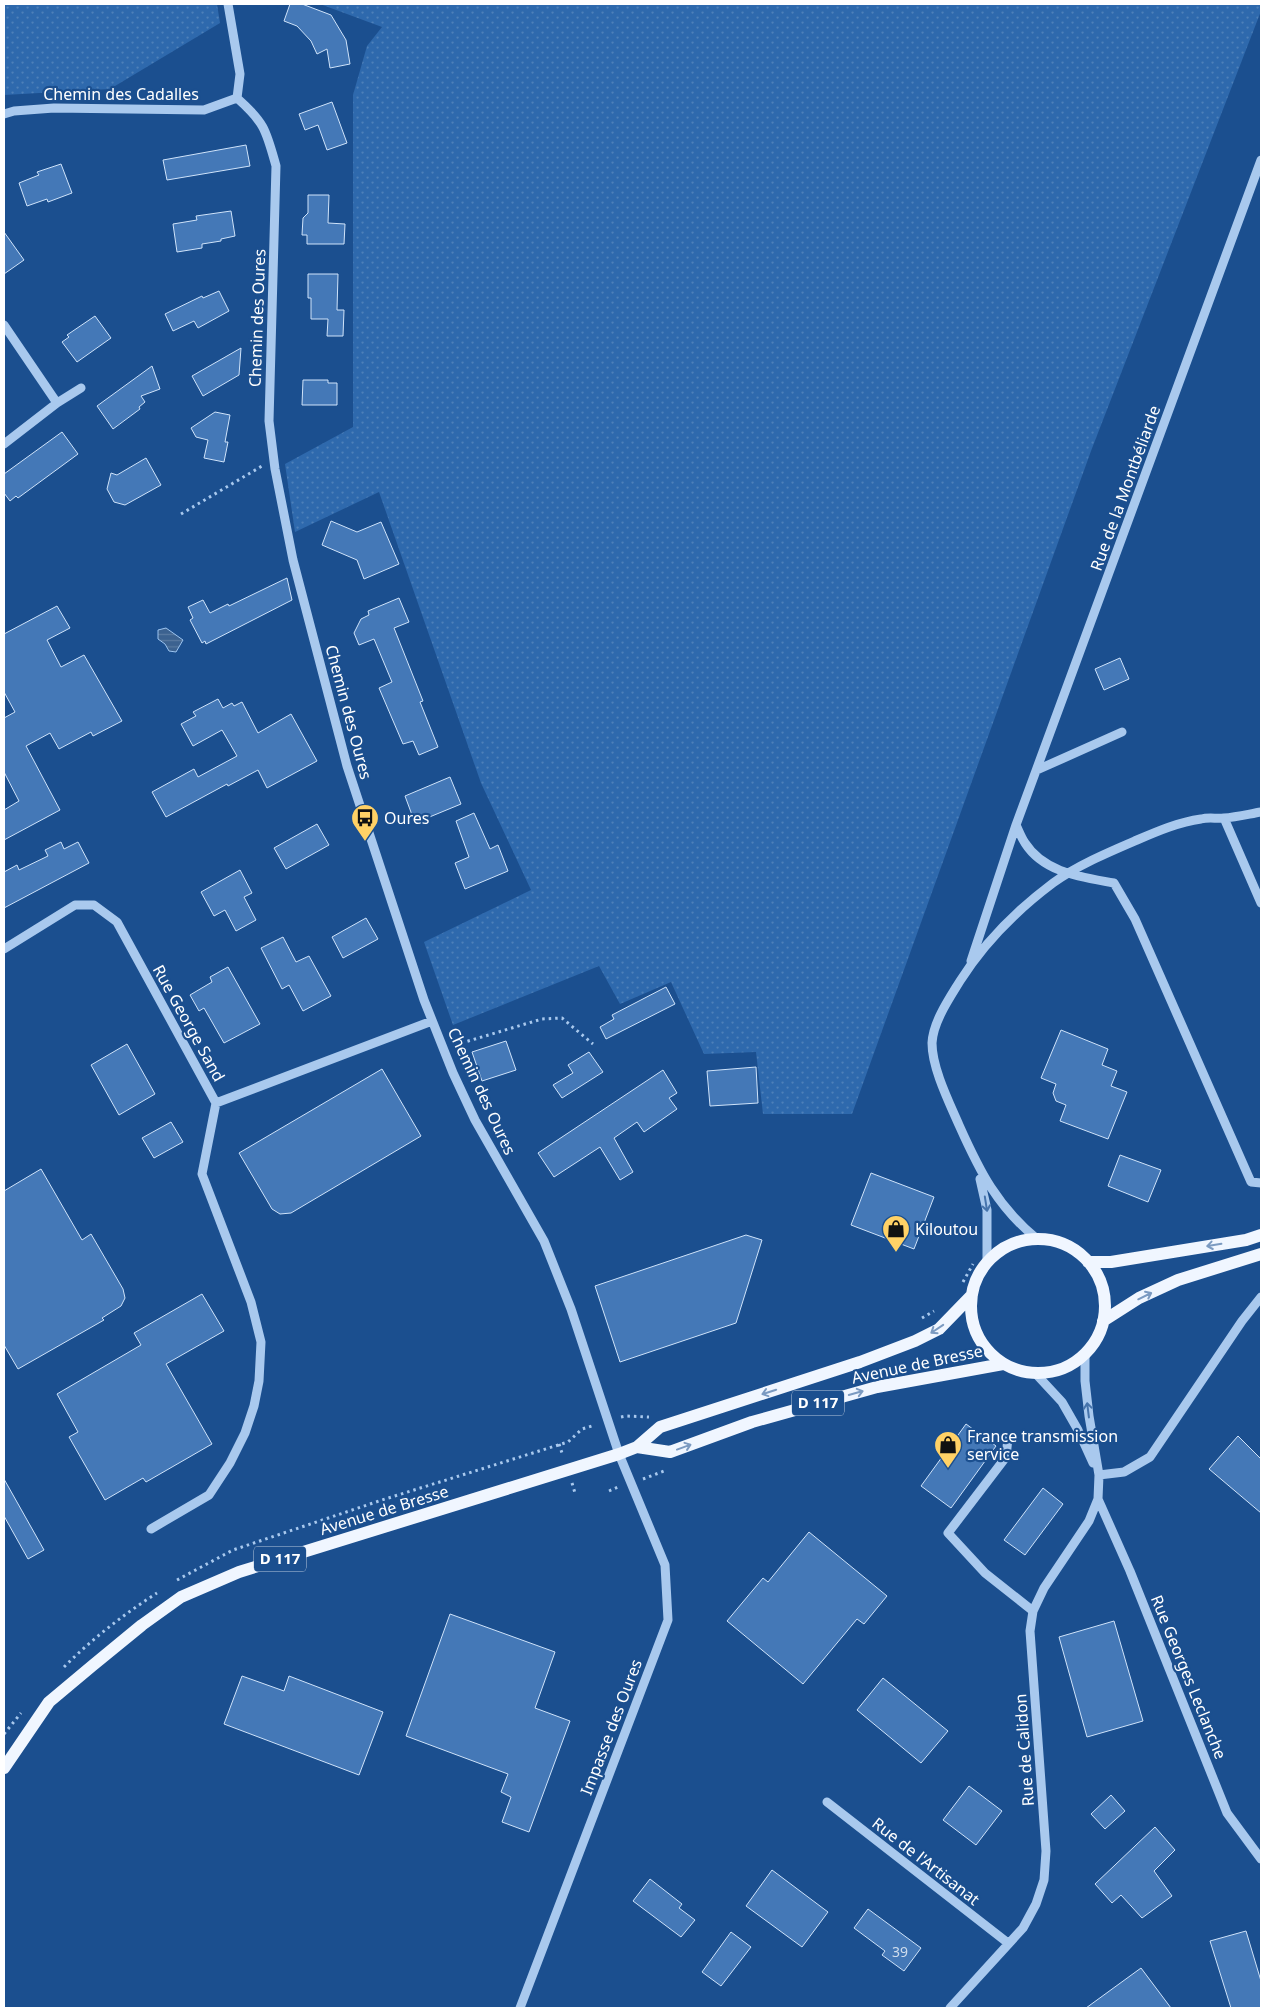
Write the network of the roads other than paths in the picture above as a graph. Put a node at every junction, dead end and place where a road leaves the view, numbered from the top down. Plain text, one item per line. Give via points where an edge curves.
1 (228, 4) edge
2 (237, 98) junction
3 (4, 114) edge
4 (1261, 160) edge
5 (4, 325) edge
6 (81, 388) dead end
7 (57, 403) junction
8 (4, 444) edge
9 (1122, 732) dead end
10 (1036, 770) junction
11 (1261, 812) edge
12 (1224, 818) junction
13 (1016, 825) junction
14 (1068, 874) junction
15 (1261, 903) edge
16 (4, 949) edge
17 (968, 968) junction
18 (432, 1021) junction
19 (216, 1103) junction
20 (974, 1157) junction
21 (1261, 1183) edge
22 (1261, 1235) edge
23 (1037, 1239) junction
24 (1261, 1254) edge
25 (987, 1262) junction
26 (1088, 1262) junction
27 (972, 1295) junction
28 (1261, 1297) edge
29 (1103, 1321) junction
30 (1085, 1354) junction
31 (1003, 1364) junction
32 (1036, 1374) junction
33 (1008, 1438) dead end
34 (637, 1447) junction
35 (618, 1454) junction
36 (1099, 1475) junction
37 (1098, 1499) junction
38 (151, 1528) dead end
39 (1033, 1611) junction
40 (4, 1768) edge
41 (827, 1802) dead end
42 (1261, 1859) edge
43 (1008, 1943) junction
44 (520, 2008) edge
45 (950, 2008) edge

1 - 2 street via 240,74
2 - 3 street, Chemin des Cadalles via 204,110 54,108
2 - 18 street, Chemin des Oures via 266,131 276,166 269,421 273,459 293,560 347,766
4 - 10 street, Rue de la Montbéliarde
5 - 7 street
6 - 7 street
7 - 8 street
9 - 10 street
10 - 13 street, Rue de la Montbéliarde
11 - 12 street
12 - 14 street via 1202,818 1168,827 1113,850
12 - 15 street
13 - 14 street via 1025,844 1044,862
13 - 17 street, Rue de la Montbéliarde
14 - 17 street via 1020,910
14 - 21 street via 1114,883 1135,919 1251,1182
16 - 19 street, Rue George Sand via 76,905 94,905 107,913 117,922
17 - 20 street via 948,1000 932,1043 948,1098
18 - 19 street, Rue George Sand
18 - 35 street, Chemin des Oures via 475,1120 544,1241 571,1309
19 - 38 street via 202,1174 251,1302 261,1342 259,1381 245,1434 210,1495
20 - 23 street via 1001,1203
20 -> 25 street via 987,1210
22 -> 26 main road via 1111,1262
23 - 25 main road via 1019,1242
23 - 26 main road via 1073,1249
29 -> 24 main road via 1139,1298 1178,1280
25 - 27 main road
26 - 29 main road via 1099,1280 1105,1300
27 - 31 main road via 972,1315 977,1334 988,1351
27 -> 34 main road, Avenue de Bresse / D 117 via 939,1329 915,1341 660,1427
28 - 36 street via 1150,1457 1124,1472
29 - 30 main road via 1097,1339
30 - 32 main road via 1054,1372
36 -> 30 street, Rue de Calidon via 1089,1416
31 - 32 main road
34 -> 31 main road, Avenue de Bresse / D 117 via 670,1452 752,1422 877,1387
32 - 36 street, Rue de Calidon via 1062,1402
33 - 39 street via 1006,1457 948,1533 985,1573
34 - 35 main road, Avenue de Bresse / D 117
35 - 40 main road, Avenue de Bresse / D 117 via 238,1572 181,1597 49,1702
35 - 44 street, Impasse des Oures via 665,1565 668,1620
36 - 37 street, Rue de Calidon
37 - 39 street, Rue de Calidon via 1089,1521 1044,1588
37 - 42 street, Rue Georges Leclanche via 1134,1579 1227,1813
39 - 43 street, Rue de Calidon via 1030,1631 1046,1851 1044,1880 1023,1928
41 - 43 street, Rue de l'Artisanat
43 - 45 street, Rue de Calidon

